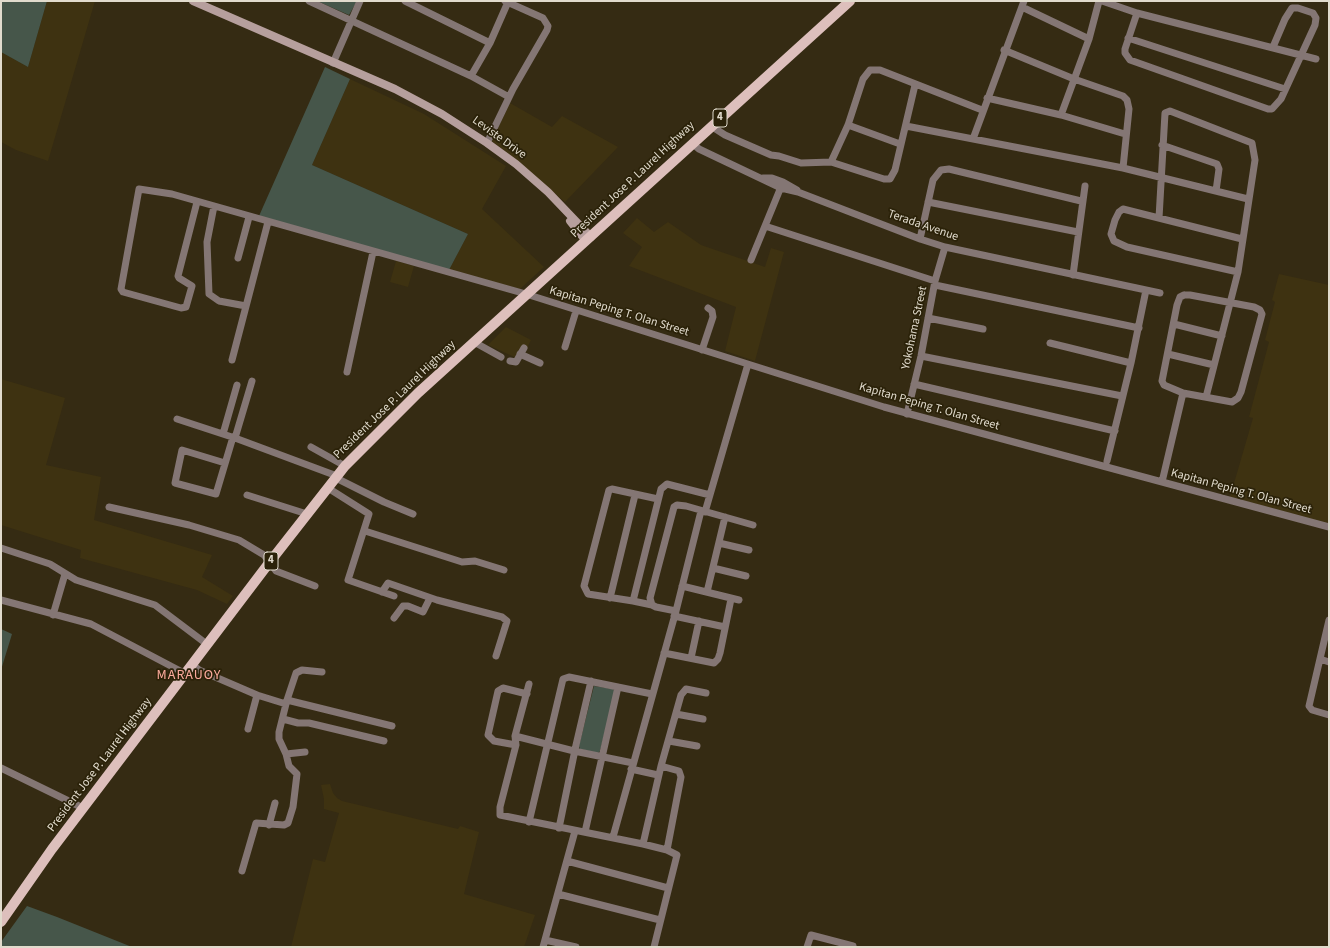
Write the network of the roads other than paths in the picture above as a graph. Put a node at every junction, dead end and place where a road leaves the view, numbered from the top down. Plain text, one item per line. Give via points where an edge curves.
1 (193, 1) edge
2 (309, 1) edge
3 (360, 1) edge
4 (405, 1) edge
5 (850, 1) edge
6 (1100, 1) edge
7 (507, 2) edge
8 (1023, 4) edge
9 (1137, 13) junction
10 (352, 20) junction
11 (1128, 38) junction
12 (1089, 39) junction
13 (490, 43) junction
14 (1273, 48) junction
15 (1004, 50) junction
16 (1301, 54) junction
17 (1316, 59) dead end
18 (333, 63) junction
19 (471, 76) junction
20 (1074, 80) junction
21 (377, 83) junction
22 (915, 85) junction
23 (1285, 89) junction
24 (509, 97) junction
25 (987, 98) junction
26 (982, 110) junction
27 (1062, 115) junction
28 (712, 125) junction
29 (848, 125) junction
30 (906, 126) junction
31 (1126, 134) junction
32 (973, 139) junction
33 (487, 143) junction
34 (692, 143) junction
35 (900, 144) junction
36 (1162, 145) junction
37 (831, 162) junction
38 (1123, 168) junction
39 (1161, 178) junction
40 (782, 185) junction
41 (1085, 186) dead end
42 (1216, 192) junction
43 (1248, 199) junction
44 (1081, 201) junction
45 (197, 202) junction
46 (928, 202) junction
47 (214, 206) junction
48 (249, 216) junction
49 (1160, 218) junction
50 (268, 222) junction
51 (765, 226) junction
52 (1078, 232) junction
53 (589, 239) junction
54 (920, 239) junction
55 (1242, 239) junction
56 (945, 247) junction
57 (373, 252) junction
58 (238, 258) dead end
59 (751, 260) dead end
60 (1238, 272) junction
61 (1073, 275) junction
62 (935, 283) junction
63 (1146, 290) junction
64 (1160, 293) dead end
65 (526, 294) junction
66 (1231, 303) junction
67 (246, 306) junction
68 (708, 308) dead end
69 (576, 311) junction
70 (928, 318) junction
71 (1174, 324) junction
72 (1138, 328) junction
73 (982, 330) dead end
74 (1222, 336) junction
75 (474, 342) junction
76 (1050, 343) dead end
77 (565, 347) dead end
78 (702, 350) junction
79 (1168, 354) junction
80 (921, 356) junction
81 (501, 357) dead end
82 (232, 360) dead end
83 (510, 361) dead end
84 (540, 363) dead end
85 (1131, 363) junction
86 (748, 364) junction
87 (1214, 365) junction
88 (347, 372) dead end
89 (252, 381) dead end
90 (914, 384) junction
91 (237, 385) dead end
92 (1183, 393) junction
93 (1122, 396) junction
94 (1206, 397) junction
95 (906, 414) junction
96 (177, 419) dead end
97 (1115, 431) junction
98 (223, 434) junction
99 (234, 438) junction
100 (311, 447) dead end
101 (1107, 461) dead end
102 (225, 463) junction
103 (346, 466) junction
104 (337, 477) junction
105 (1162, 482) junction
106 (328, 488) junction
107 (247, 495) dead end
108 (635, 495) junction
109 (710, 495) junction
110 (658, 500) junction
111 (109, 507) dead end
112 (703, 512) junction
113 (307, 514) junction
114 (413, 514) dead end
115 (725, 517) junction
116 (754, 524) dead end
117 (1329, 527) edge
118 (364, 530) junction
119 (719, 542) junction
120 (1, 548) edge
121 (749, 550) dead end
122 (269, 563) junction
123 (713, 568) junction
124 (504, 570) dead end
125 (65, 574) junction
126 (746, 576) dead end
127 (315, 586) dead end
128 (682, 586) junction
129 (382, 592) junction
130 (707, 592) junction
131 (394, 596) dead end
132 (430, 598) junction
133 (610, 598) junction
134 (731, 598) junction
135 (1, 600) edge
136 (739, 600) dead end
137 (633, 601) junction
138 (652, 605) junction
139 (675, 613) junction
140 (53, 615) junction
141 (394, 618) dead end
142 (1329, 620) edge
143 (700, 621) junction
144 (725, 626) junction
145 (1328, 636) edge
146 (208, 645) junction
147 (664, 652) junction
148 (496, 656) dead end
149 (691, 658) junction
150 (1320, 659) junction
151 (1329, 662) edge
152 (193, 665) junction
153 (322, 672) dead end
154 (186, 674) junction
155 (591, 681) junction
156 (529, 684) dead end
157 (618, 686) junction
158 (706, 693) dead end
159 (527, 694) junction
160 (652, 694) junction
161 (257, 695) junction
162 (286, 702) junction
163 (676, 714) junction
164 (1329, 715) edge
165 (283, 719) junction
166 (703, 719) dead end
167 (392, 726) dead end
168 (248, 729) dead end
169 (516, 736) junction
170 (384, 741) dead end
171 (668, 741) junction
172 (516, 745) junction
173 (546, 745) junction
174 (697, 746) dead end
175 (305, 752) dead end
176 (574, 752) junction
177 (286, 754) junction
178 (603, 757) junction
179 (632, 766) junction
180 (661, 766) junction
181 (1, 768) edge
182 (658, 775) junction
183 (275, 803) dead end
184 (83, 808) junction
185 (529, 822) junction
186 (270, 825) junction
187 (559, 828) junction
188 (575, 831) junction
189 (585, 832) junction
190 (613, 837) junction
191 (643, 844) junction
192 (667, 850) junction
193 (567, 861) junction
194 (242, 871) dead end
195 (668, 888) junction
196 (558, 894) junction
197 (660, 920) junction
198 (1, 922) edge
199 (544, 944) edge
200 (854, 946) dead end
201 (576, 947) edge
202 (654, 947) edge
203 (806, 947) edge

1 - 18 main road, Leviste Drive
2 - 10 street
3 - 10 street
4 - 13 street
5 - 28 main road, President Jose P. Laurel Highway / 4
6 - 9 street
6 - 12 street
7 - 13 street
7 - 24 street via 543,18 548,26
8 - 12 street
8 - 15 street
9 - 11 street
9 - 14 street
10 - 18 street
10 - 19 street
11 - 23 street
11 - 23 street via 1125,53 1130,60 1251,104 1272,109
12 - 20 street
13 - 19 street
14 - 16 street
14 - 16 street via 1289,11 1298,8 1313,13 1316,18
15 - 20 street
15 - 25 street
16 - 17 street
16 - 23 street
18 - 21 main road, Leviste Drive
19 - 24 street
20 - 27 street
20 - 31 street via 1123,96 1127,100 1129,109
21 - 33 main road, Leviste Drive via 432,108
21 - 53 main road, Leviste Drive via 447,121 505,160 546,195
22 - 26 street
22 - 29 street via 880,70 870,70 863,79
22 - 30 street
24 - 33 street
25 - 26 street
25 - 27 street
26 - 32 street
27 - 31 street
28 - 34 main road, President Jose P. Laurel Highway / 4
28 - 37 street via 772,150 779,156 801,163
29 - 35 street
29 - 37 street
30 - 32 street
30 - 35 street
31 - 38 street
32 - 38 street
33 - 53 main road, Leviste Drive via 541,187
34 - 40 street, Terada Avenue via 699,149 763,178 772,178
34 - 53 main road, President Jose P. Laurel Highway / 4
35 - 37 street via 895,170 890,179
36 - 39 street
36 - 42 street via 1217,164 1219,169
36 - 43 street via 1165,113 1170,111 1249,140 1255,149 1255,160
38 - 39 street
39 - 42 street
39 - 49 street
40 - 51 street
40 - 54 street, Terada Avenue
41 - 44 street
42 - 43 street
43 - 55 street
44 - 46 street via 949,169 941,170 933,180
44 - 52 street
45 - 45 street, Kapitan Peping T. Olan Street via 172,194 139,189 123,292 181,308 186,307 192,286 178,276
45 - 47 street, Kapitan Peping T. Olan Street
46 - 52 street
46 - 54 street
47 - 48 street, Kapitan Peping T. Olan Street
47 - 67 street via 207,242 209,294 219,301
48 - 50 street, Kapitan Peping T. Olan Street
48 - 58 street
49 - 55 street
49 - 60 street via 1123,209 1115,220 1111,234 1114,240 1127,247
50 - 57 street, Kapitan Peping T. Olan Street
50 - 67 street
51 - 59 street
51 - 62 street
52 - 61 street
53 - 65 main road, President Jose P. Laurel Highway / 4
54 - 56 street, Terada Avenue
55 - 60 street
56 - 61 street, Terada Avenue
56 - 62 street, Yokohama Street
57 - 65 street, Kapitan Peping T. Olan Street
57 - 88 street
60 - 66 street
61 - 63 street, Terada Avenue
62 - 70 street, Yokohama Street
62 - 72 street
63 - 64 street, Terada Avenue
63 - 72 street
65 - 69 street, Kapitan Peping T. Olan Street
65 - 75 main road, President Jose P. Laurel Highway / 4
66 - 71 street via 1184,295 1180,297
66 - 74 street
66 - 94 street via 1254,307 1262,314 1238,398 1232,402
67 - 82 street
68 - 78 street via 713,316
69 - 77 street
69 - 78 street, Kapitan Peping T. Olan Street
70 - 73 street
70 - 80 street, Yokohama Street
71 - 74 street
71 - 79 street
72 - 85 street
74 - 87 street
75 - 81 street
75 - 103 main road, President Jose P. Laurel Highway / 4 via 401,409
76 - 85 street
78 - 86 street, Kapitan Peping T. Olan Street
79 - 87 street
79 - 92 street via 1162,382
80 - 90 street, Yokohama Street
80 - 93 street
83 - 84 street via 516,362 522,351
85 - 93 street
86 - 95 street, Kapitan Peping T. Olan Street
86 - 109 street
87 - 94 street
89 - 99 street
90 - 95 street, Yokohama Street
90 - 97 street
91 - 98 street
92 - 94 street
92 - 105 street
93 - 97 street
95 - 105 street, Kapitan Peping T. Olan Street
96 - 98 street
97 - 101 street
98 - 99 street
99 - 102 street
99 - 104 street
100 - 103 street
102 - 102 street via 216,494 174,483 182,450
103 - 104 main road, President Jose P. Laurel Highway / 4
104 - 106 main road, President Jose P. Laurel Highway / 4
104 - 114 street
105 - 117 street, Kapitan Peping T. Olan Street
106 - 113 main road, President Jose P. Laurel Highway / 4
106 - 118 street via 369,514
107 - 113 street
108 - 110 street
108 - 133 street
108 - 133 street via 612,488 607,493 584,586 588,594
109 - 110 street via 667,484 661,489
109 - 112 street
110 - 137 street
111 - 122 street via 229,536 264,556
112 - 115 street
112 - 128 street
112 - 138 street via 677,505 674,507 652,592
113 - 122 main road, President Jose P. Laurel Highway / 4
115 - 116 street
115 - 119 street
118 - 124 street via 462,562 475,561
118 - 129 street via 348,580
119 - 121 street
119 - 123 street
120 - 125 street via 50,564
122 - 127 street via 276,571
122 - 146 main road, President Jose P. Laurel Highway / 4
123 - 126 street
123 - 130 street
125 - 140 street
125 - 146 street via 76,580 155,605
128 - 130 street
128 - 139 street
129 - 131 street
129 - 132 street via 388,583
130 - 134 street
132 - 141 street via 423,612 402,606
132 - 148 street via 506,619
133 - 137 street
134 - 136 street
134 - 144 street
135 - 140 street
137 - 138 street
138 - 139 street
139 - 143 street
139 - 147 street
140 - 154 street via 91,624
142 - 145 street
143 - 144 street
143 - 149 street
144 - 149 street via 718,659 714,663
145 - 150 street
146 - 152 main road, President Jose P. Laurel Highway / 4
147 - 149 street
147 - 160 street
150 - 151 street
150 - 164 street via 1309,706 1312,710
152 - 154 main road, President Jose P. Laurel Highway / 4
152 - 161 street
153 - 162 street via 299,671
154 - 184 main road, President Jose P. Laurel Highway / 4
155 - 157 street
155 - 173 street via 568,676 564,679
155 - 176 street
156 - 159 street
157 - 160 street
157 - 178 street
158 - 163 street via 686,689 683,691
159 - 169 street
159 - 172 street via 503,688 498,691 488,735 494,741
160 - 179 street
161 - 162 street
161 - 168 street
162 - 165 street
162 - 167 street
163 - 166 street
163 - 171 street
165 - 170 street
165 - 177 street via 279,739
169 - 172 street
169 - 173 street
171 - 174 street
171 - 180 street
172 - 185 street via 499,812 502,817
173 - 176 street
173 - 185 street
175 - 177 street
176 - 178 street
176 - 187 street
177 - 186 street via 290,769 297,774 291,814 286,825
178 - 179 street
178 - 189 street
179 - 182 street
179 - 190 street
180 - 182 street
180 - 192 street via 679,771 682,777
181 - 184 street
182 - 191 street
183 - 186 street
184 - 198 main road, President Jose P. Laurel Highway / 4
185 - 187 street
186 - 194 street via 255,824
187 - 188 street
188 - 189 street
188 - 193 street
189 - 190 street
190 - 191 street
191 - 192 street
192 - 195 street via 677,855
193 - 195 street
193 - 196 street
195 - 197 street
196 - 197 street
196 - 199 street
197 - 202 street
199 - 201 street
200 - 203 street via 811,935

